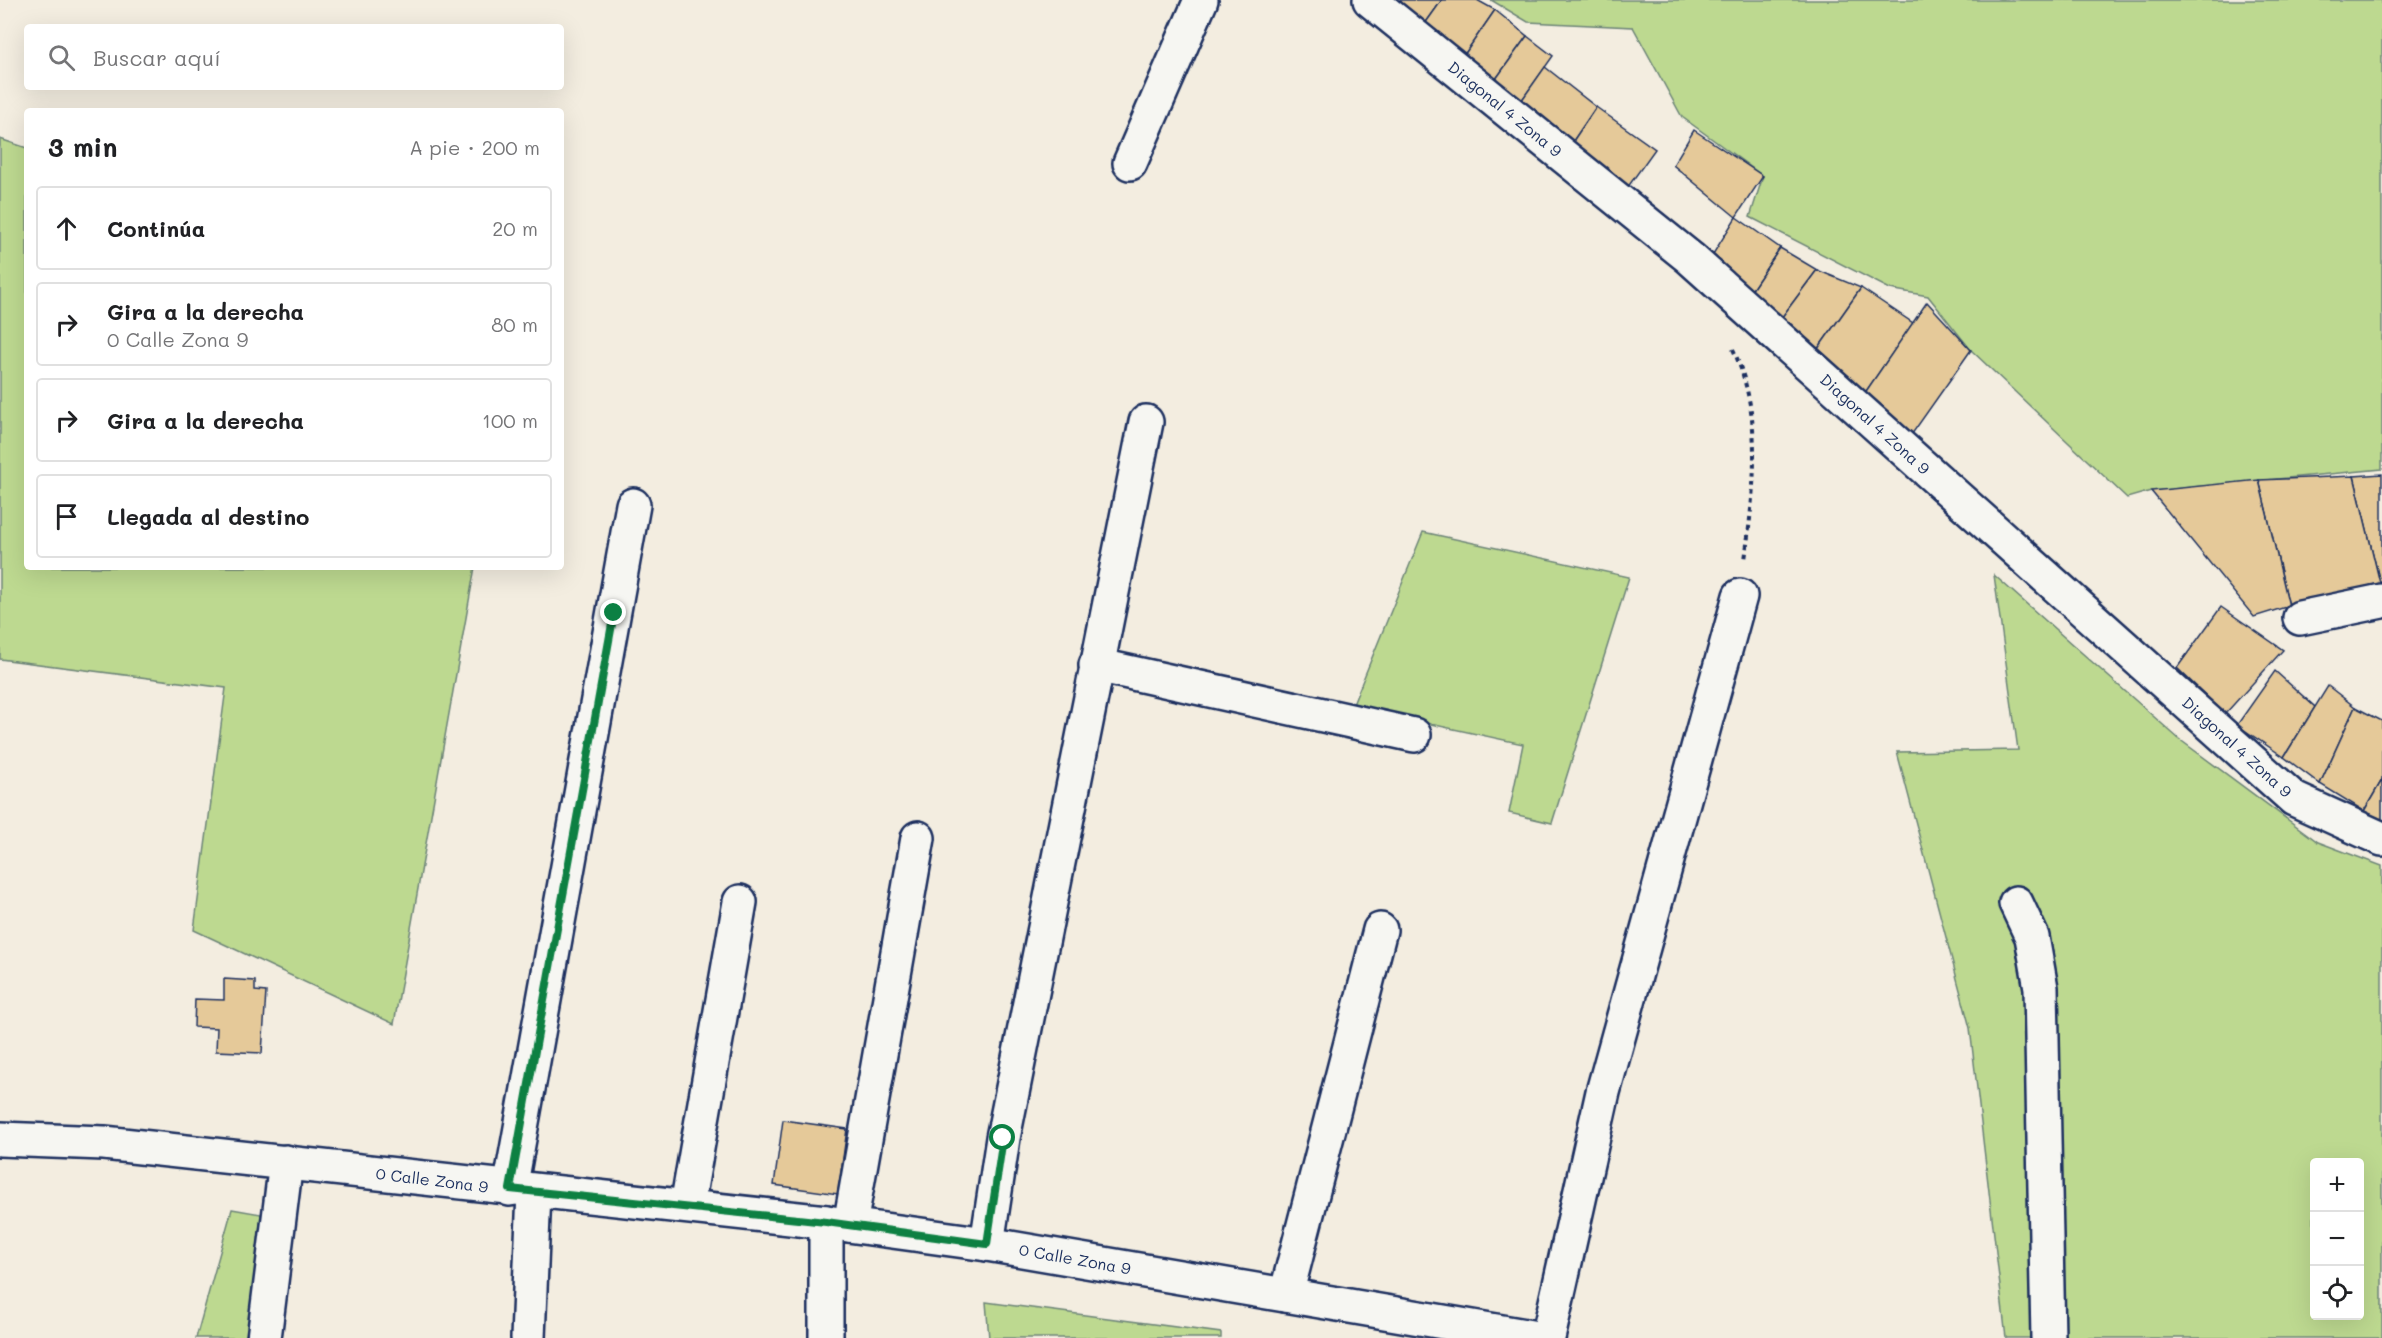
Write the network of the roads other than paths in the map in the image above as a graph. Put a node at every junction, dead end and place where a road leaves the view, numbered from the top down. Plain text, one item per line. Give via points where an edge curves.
1 (1201, 0) edge
2 (1370, 0) edge
3 (1130, 163) dead end
4 (1146, 422) dead end
5 (633, 505) dead end
6 (1740, 596) road end
7 (2382, 601) edge
8 (2300, 618) dead end
9 (1096, 665) junction
10 (1414, 735) dead end
11 (918, 838) dead end
12 (2382, 839) edge
13 (740, 902) dead end
14 (2016, 903) dead end
15 (1380, 930) dead end
16 (0, 1139) edge
17 (286, 1162) junction
18 (522, 1190) junction
19 (687, 1206) junction
20 (838, 1223) junction
21 (987, 1244) junction
22 (1286, 1295) junction
23 (264, 1338) edge
24 (528, 1338) edge
25 (826, 1338) edge
26 (1538, 1338) edge
27 (1548, 1338) edge
28 (2048, 1338) edge

1 - 3 street
2 - 12 street, Diagonal 4 Zona 9 via 1690,258 2294,799
4 - 9 street
5 - 18 street
6 - 27 street via 1603,1092
7 - 8 street
9 - 10 street
9 - 21 street via 1005,1127
11 - 20 street
13 - 19 street
14 - 28 street via 2032,937 2041,988
15 - 22 street
16 - 17 street, 0 Calle Zona 9 via 104,1143
17 - 18 street, 0 Calle Zona 9
17 - 23 street
18 - 19 street, 0 Calle Zona 9
18 - 24 street
19 - 20 street, 0 Calle Zona 9
20 - 21 street, 0 Calle Zona 9
20 - 25 street
21 - 22 street, 0 Calle Zona 9
22 - 26 street, 0 Calle Zona 9

